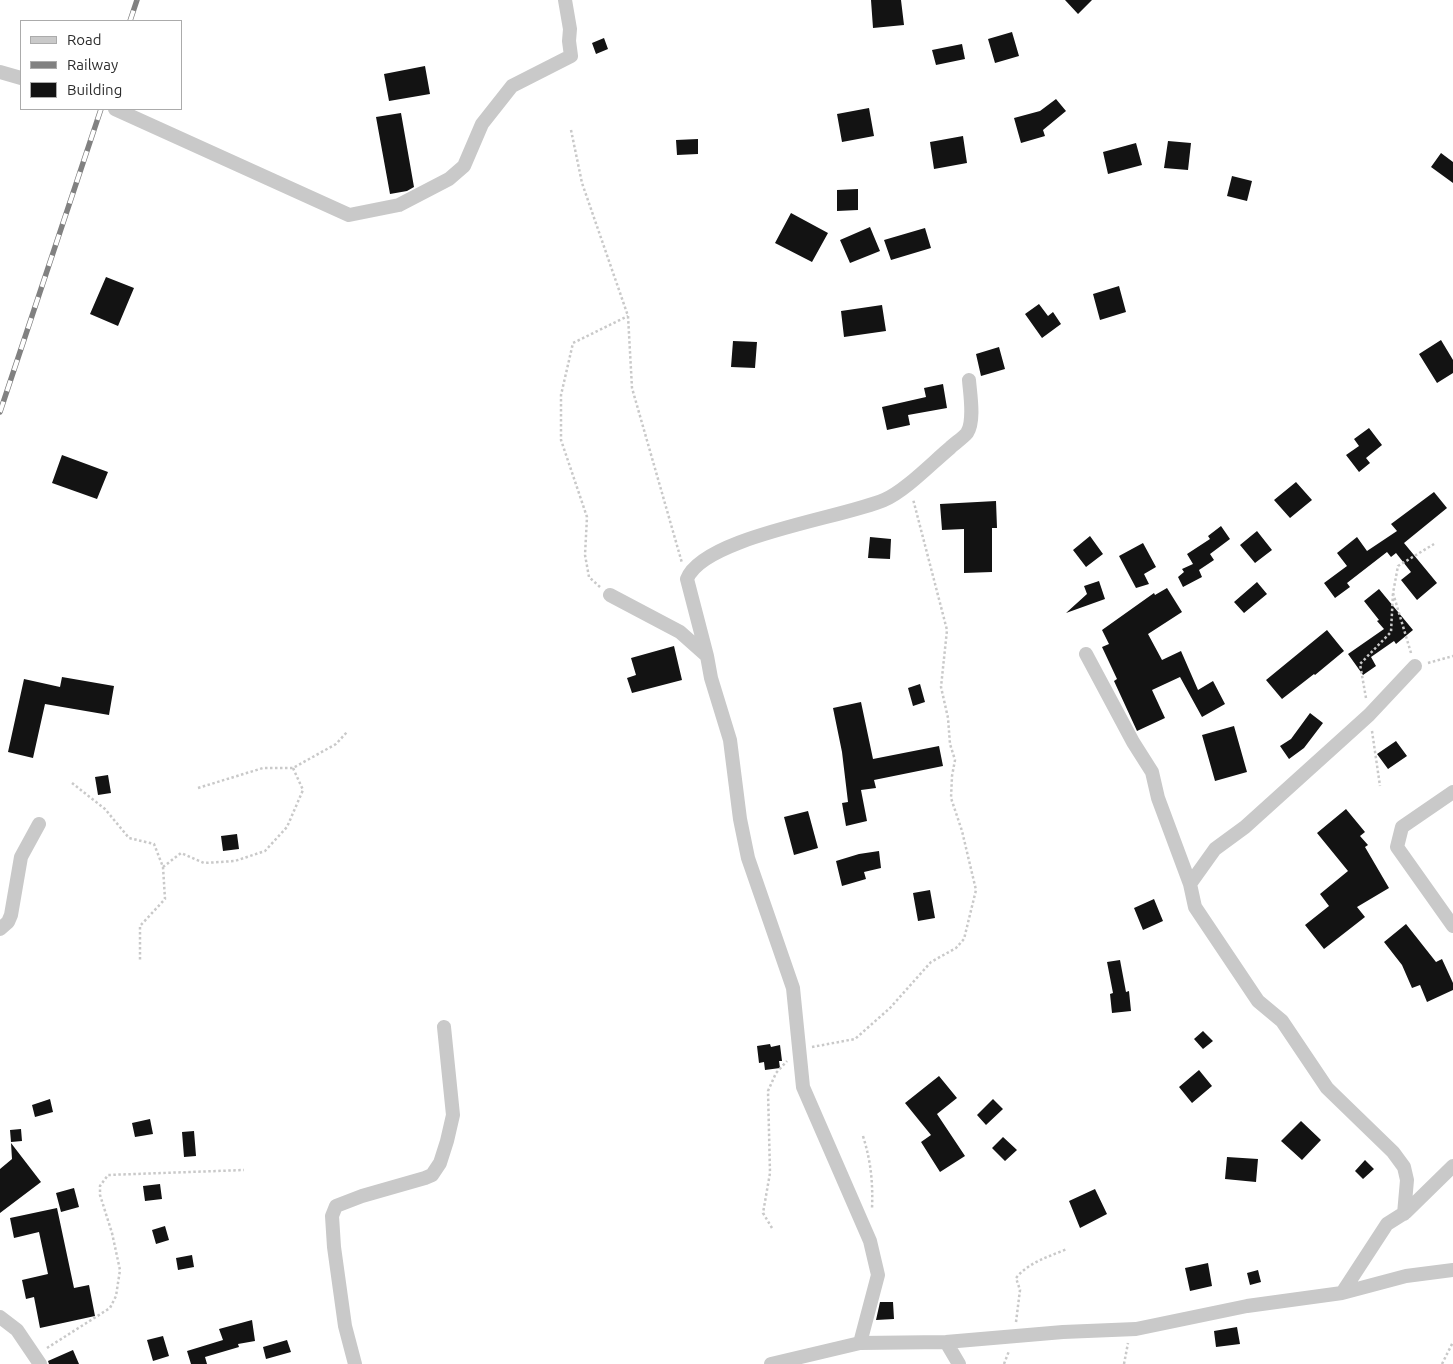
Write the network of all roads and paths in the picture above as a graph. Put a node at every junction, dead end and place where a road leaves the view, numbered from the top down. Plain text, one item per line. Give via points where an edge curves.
1 (565, 0) edge
2 (0, 72) edge
3 (20, 78) edge
4 (117, 110) edge
5 (571, 130) dead end
6 (628, 316) junction
7 (969, 380) dead end
8 (909, 483) junction
9 (1434, 544) dead end
10 (687, 579) junction
11 (610, 595) joint
12 (1086, 654) dead end
13 (707, 656) junction
14 (1453, 656) edge
15 (1415, 666) junction
16 (347, 732) dead end
17 (293, 768) junction
18 (72, 783) dead end
19 (198, 788) dead end
20 (1453, 792) edge
21 (39, 824) dead end
22 (163, 867) junction
23 (1190, 884) junction
24 (1453, 926) edge
25 (0, 929) edge
26 (140, 961) dead end
27 (444, 1027) dead end
28 (800, 1048) junction
29 (863, 1136) dead end
30 (1453, 1166) edge
31 (244, 1170) dead end
32 (872, 1213) dead end
33 (1404, 1214) junction
34 (772, 1228) dead end
35 (1067, 1249) dead end
36 (1453, 1270) edge
37 (1342, 1293) junction
38 (0, 1317) edge
39 (1136, 1329) junction
40 (1014, 1337) junction
41 (946, 1342) junction
42 (1453, 1342) edge
43 (860, 1343) junction
44 (38, 1360) edge
45 (355, 1364) edge
46 (771, 1364) edge
47 (960, 1364) edge
48 (1004, 1364) edge
49 (1124, 1364) edge
50 (1442, 1364) edge

1 - 4 street via 571,56 512,86 482,124 464,166 449,179 399,204 349,215
2 - 3 street
5 - 6 path via 582,183
6 - 10 path via 632,388
6 - 11 path via 573,342 561,395 561,440 586,517 585,555 589,577
7 - 8 street via 971,415 967,432
8 - 10 street via 886,500 758,534 712,555 694,567
8 - 28 path via 947,630 941,688 955,760 951,798 976,890 964,939 956,948 931,962 873,1025 855,1039
9 - 15 path via 1398,566 1393,593
10 - 13 street
11 - 13 street via 680,632
12 - 23 street via 1152,772 1160,806
13 - 28 street via 730,740 748,858 793,988
14 - 15 path
15 - 23 street via 1362,722 1216,849
16 - 17 path via 336,744
17 - 19 path via 263,768
17 - 22 path via 303,790 287,827 265,850 235,861 204,863 181,853
18 - 22 path via 105,809 129,838 154,844
20 - 24 street via 1402,827 1397,847
21 - 25 street via 21,856 11,915
22 - 26 path via 165,899 140,926
23 - 33 street via 1195,907 1258,1001 1282,1021 1327,1088 1404,1166 1407,1180
27 - 45 street via 453,1115 440,1163 432,1175 336,1206 332,1216 345,1326
28 - 34 path via 776,1073 768,1091 770,1173 763,1213
28 - 43 street via 803,1088 870,1241 878,1275
29 - 32 path via 870,1158
30 - 33 street
31 - 44 path via 108,1175 100,1186 100,1195 120,1270 116,1296 110,1308
33 - 37 street via 1387,1224
35 - 40 path via 1024,1269 1016,1278 1020,1290
36 - 37 street via 1406,1276
37 - 39 street via 1247,1306
38 - 44 street via 17,1330
39 - 40 street
39 - 49 path via 1126,1346
40 - 41 street
40 - 48 path
41 - 43 street
41 - 47 street
42 - 50 path
43 - 46 street

